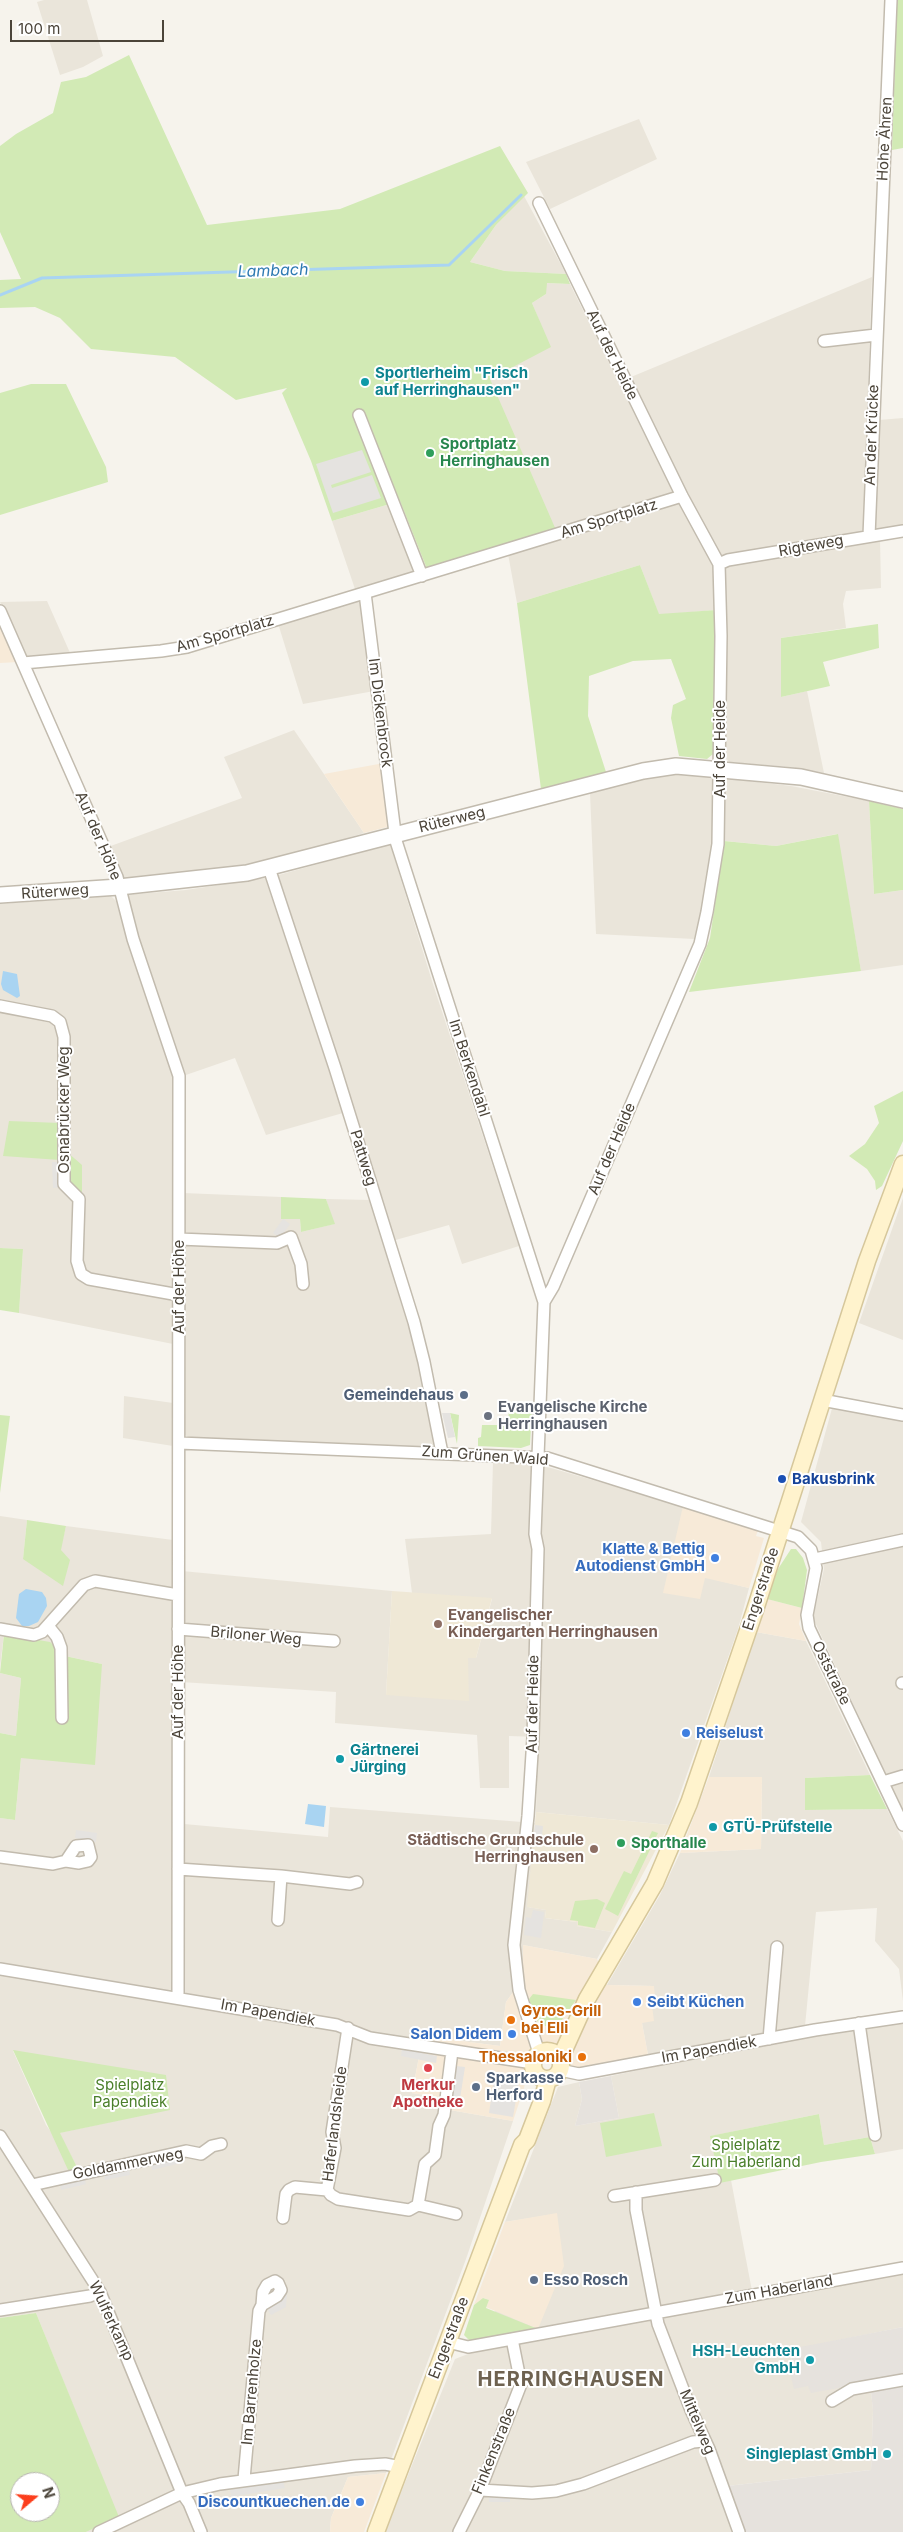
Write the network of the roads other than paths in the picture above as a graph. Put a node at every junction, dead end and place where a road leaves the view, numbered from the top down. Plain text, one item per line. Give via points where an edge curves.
1 (892, 0) edge
2 (539, 203) dead end
3 (879, 278) joint
4 (876, 335) junction
5 (824, 341) dead end
6 (359, 415) dead end
7 (682, 496) junction
8 (903, 531) edge
9 (869, 536) junction
10 (719, 564) junction
11 (422, 576) junction
12 (365, 593) junction
13 (0, 611) edge
14 (23, 663) junction
15 (720, 769) junction
16 (903, 800) edge
17 (395, 834) junction
18 (269, 868) junction
19 (119, 887) junction
20 (0, 895) edge
21 (0, 1006) edge
22 (903, 1164) edge
23 (179, 1239) junction
24 (303, 1284) dead end
25 (179, 1295) junction
26 (544, 1302) junction
27 (822, 1400) junction
28 (903, 1415) edge
29 (179, 1443) junction
30 (442, 1453) junction
31 (538, 1457) junction
32 (780, 1531) junction
33 (903, 1540) edge
34 (815, 1559) junction
35 (178, 1595) junction
36 (50, 1627) junction
37 (0, 1629) edge
38 (178, 1629) junction
39 (334, 1641) dead end
40 (62, 1718) dead end
41 (903, 1776) edge
42 (883, 1782) junction
43 (903, 1825) edge
44 (0, 1857) edge
45 (66, 1861) dead end
46 (178, 1869) junction
47 (281, 1876) junction
48 (358, 1882) dead end
49 (278, 1920) dead end
50 (777, 1948) dead end
51 (0, 1969) edge
52 (178, 1998) junction
53 (903, 2017) edge
54 (859, 2023) junction
55 (348, 2028) junction
56 (769, 2039) junction
57 (452, 2051) junction
58 (547, 2064) junction
59 (0, 2136) edge
60 (875, 2136) dead end
61 (221, 2144) dead end
62 (715, 2180) dead end
63 (32, 2185) junction
64 (327, 2190) junction
65 (636, 2192) junction
66 (614, 2196) dead end
67 (418, 2205) junction
68 (456, 2214) dead end
69 (283, 2218) dead end
70 (903, 2268) edge
71 (100, 2292) junction
72 (262, 2305) dead end
73 (0, 2310) edge
74 (655, 2312) junction
75 (512, 2339) junction
76 (448, 2342) junction
77 (903, 2380) edge
78 (832, 2401) dead end
79 (704, 2440) junction
80 (401, 2466) junction
81 (244, 2479) junction
82 (480, 2490) junction
83 (182, 2494) junction
84 (462, 2531) edge
85 (99, 2532) edge
86 (201, 2532) edge
87 (376, 2532) edge
88 (739, 2532) edge

1 - 3 street, Hohe Ähren
2 - 7 street, Auf der Heide
3 - 4 street, An der Krücke
4 - 5 street
4 - 9 street, An der Krücke
6 - 11 street
7 - 10 street, Auf der Heide
7 - 11 street, Am Sportplatz
8 - 9 street, Rigteweg
9 - 10 street, Rigteweg
10 - 15 street, Auf der Heide
11 - 12 street, Am Sportplatz
12 - 14 street, Am Sportplatz via 187,647
12 - 17 street, Im Dickenbrock
13 - 14 street, Auf der Höhe
14 - 19 street, Auf der Höhe
15 - 16 street, Rüterweg via 801,777
15 - 17 street, Rüterweg via 660,768
15 - 26 street, Auf der Heide via 718,844 700,944
17 - 18 street, Rüterweg
17 - 26 street, Im Berkendahl
18 - 19 street, Rüterweg via 216,878
18 - 30 street, Pattweg via 414,1322
19 - 20 street, Rüterweg
19 - 23 street, Auf der Höhe via 179,1076
21 - 25 street, Osnabrücker Weg via 52,1016 60,1022 64,1037 64,1184 79,1200 78,1261 81,1274 89,1279
22 - 27 main road, Engerstraße
23 - 24 street via 278,1243 292,1237 301,1264
23 - 25 street, Auf der Höhe
25 - 29 street, Auf der Höhe
26 - 31 street, Auf der Heide
27 - 28 street
27 - 32 main road, Engerstraße
29 - 30 street, Zum Grünen Wald
29 - 35 street, Auf der Höhe
30 - 31 street, Zum Grünen Wald
31 - 32 street, Zum Grünen Wald
31 - 58 street, Auf der Heide via 533,1738 514,1945 516,1973 527,2019
32 - 34 street via 806,1543
32 - 58 main road, Engerstraße via 717,1724 678,1830 655,1882
33 - 34 street
34 - 42 street, Oststraße via 815,1579 807,1614 810,1628
35 - 36 street via 90,1582
35 - 38 street, Auf der Höhe
36 - 37 street via 34,1635
36 - 40 street via 62,1648
38 - 39 street, Briloner Weg
38 - 46 street, Auf der Höhe
41 - 42 street
42 - 43 street, Oststraße
44 - 45 street via 53,1864
46 - 47 street
46 - 52 street, Auf der Höhe
47 - 48 street via 350,1884
47 - 49 street
50 - 56 street
51 - 52 street, Im Papendiek
52 - 55 street, Im Papendiek
53 - 54 street, Im Papendiek
54 - 56 street, Im Papendiek
54 - 60 street
55 - 57 street, Im Papendiek via 370,2038
55 - 64 street, Haferlandsheide via 332,2132 335,2148
56 - 58 street, Im Papendiek via 579,2074
57 - 58 street, Im Papendiek
57 - 67 street via 444,2115 435,2155 425,2164
58 - 76 main road, Engerstraße via 521,2138 522,2145
59 - 63 street, Wulferkamp
61 - 63 street, Goldammerweg via 201,2154 186,2151
62 - 65 street
63 - 71 street, Wulferkamp
64 - 67 street, Haferlandsheide via 338,2199 409,2210
64 - 69 street, Haferlandsheide via 295,2187 289,2190
65 - 66 street
65 - 74 street via 636,2210
67 - 68 street, Haferlandsheide
70 - 74 street, Zum Haberland
71 - 73 street
71 - 83 street, Wulferkamp
72 - 81 street, Im Barrenholze
74 - 75 street, Zum Haberland
74 - 79 street, Mittelweg
75 - 76 street, Zum Haberland via 468,2347
75 - 82 street, Finkenstraße via 520,2384
76 - 80 main road, Engerstraße
77 - 78 street via 852,2389
79 - 82 street via 556,2491
79 - 88 street, Mittelweg
80 - 81 street via 355,2466
80 - 87 main road, Engerstraße
81 - 83 street
82 - 84 street, Finkenstraße
83 - 85 street
83 - 86 street, Wulferkamp

